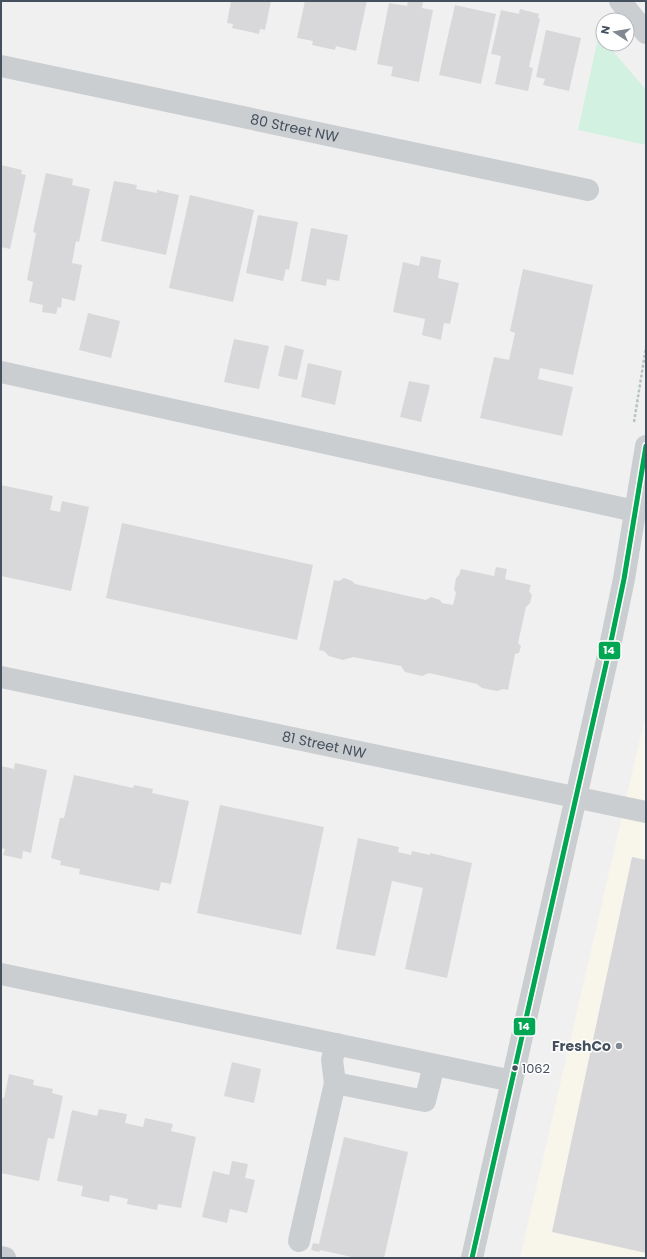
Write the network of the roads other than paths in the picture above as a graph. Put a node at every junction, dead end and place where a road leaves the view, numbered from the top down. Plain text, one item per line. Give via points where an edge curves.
1 (620, 1) edge
2 (646, 34) edge
3 (1, 66) edge
4 (588, 190) dead end
5 (1, 372) edge
6 (646, 446) edge
7 (635, 511) junction
8 (1, 677) edge
9 (576, 797) junction
10 (646, 812) edge
11 (1, 974) edge
12 (336, 1044) junction
13 (434, 1065) junction
14 (512, 1082) junction
15 (335, 1083) junction
16 (299, 1241) dead end
17 (1, 1257) edge
18 (5, 1258) edge
19 (472, 1258) edge

1 - 2 street
3 - 4 street, 80 Street NW
5 - 7 street
6 - 7 street
7 - 9 street via 624,580
8 - 9 street, 81 Street NW
9 - 10 street, 81 Street NW
9 - 14 street
11 - 12 street
12 - 13 street
12 - 15 street via 332,1060
13 - 14 street
13 - 15 street via 425,1101
14 - 19 street
15 - 16 street
17 - 18 main road

